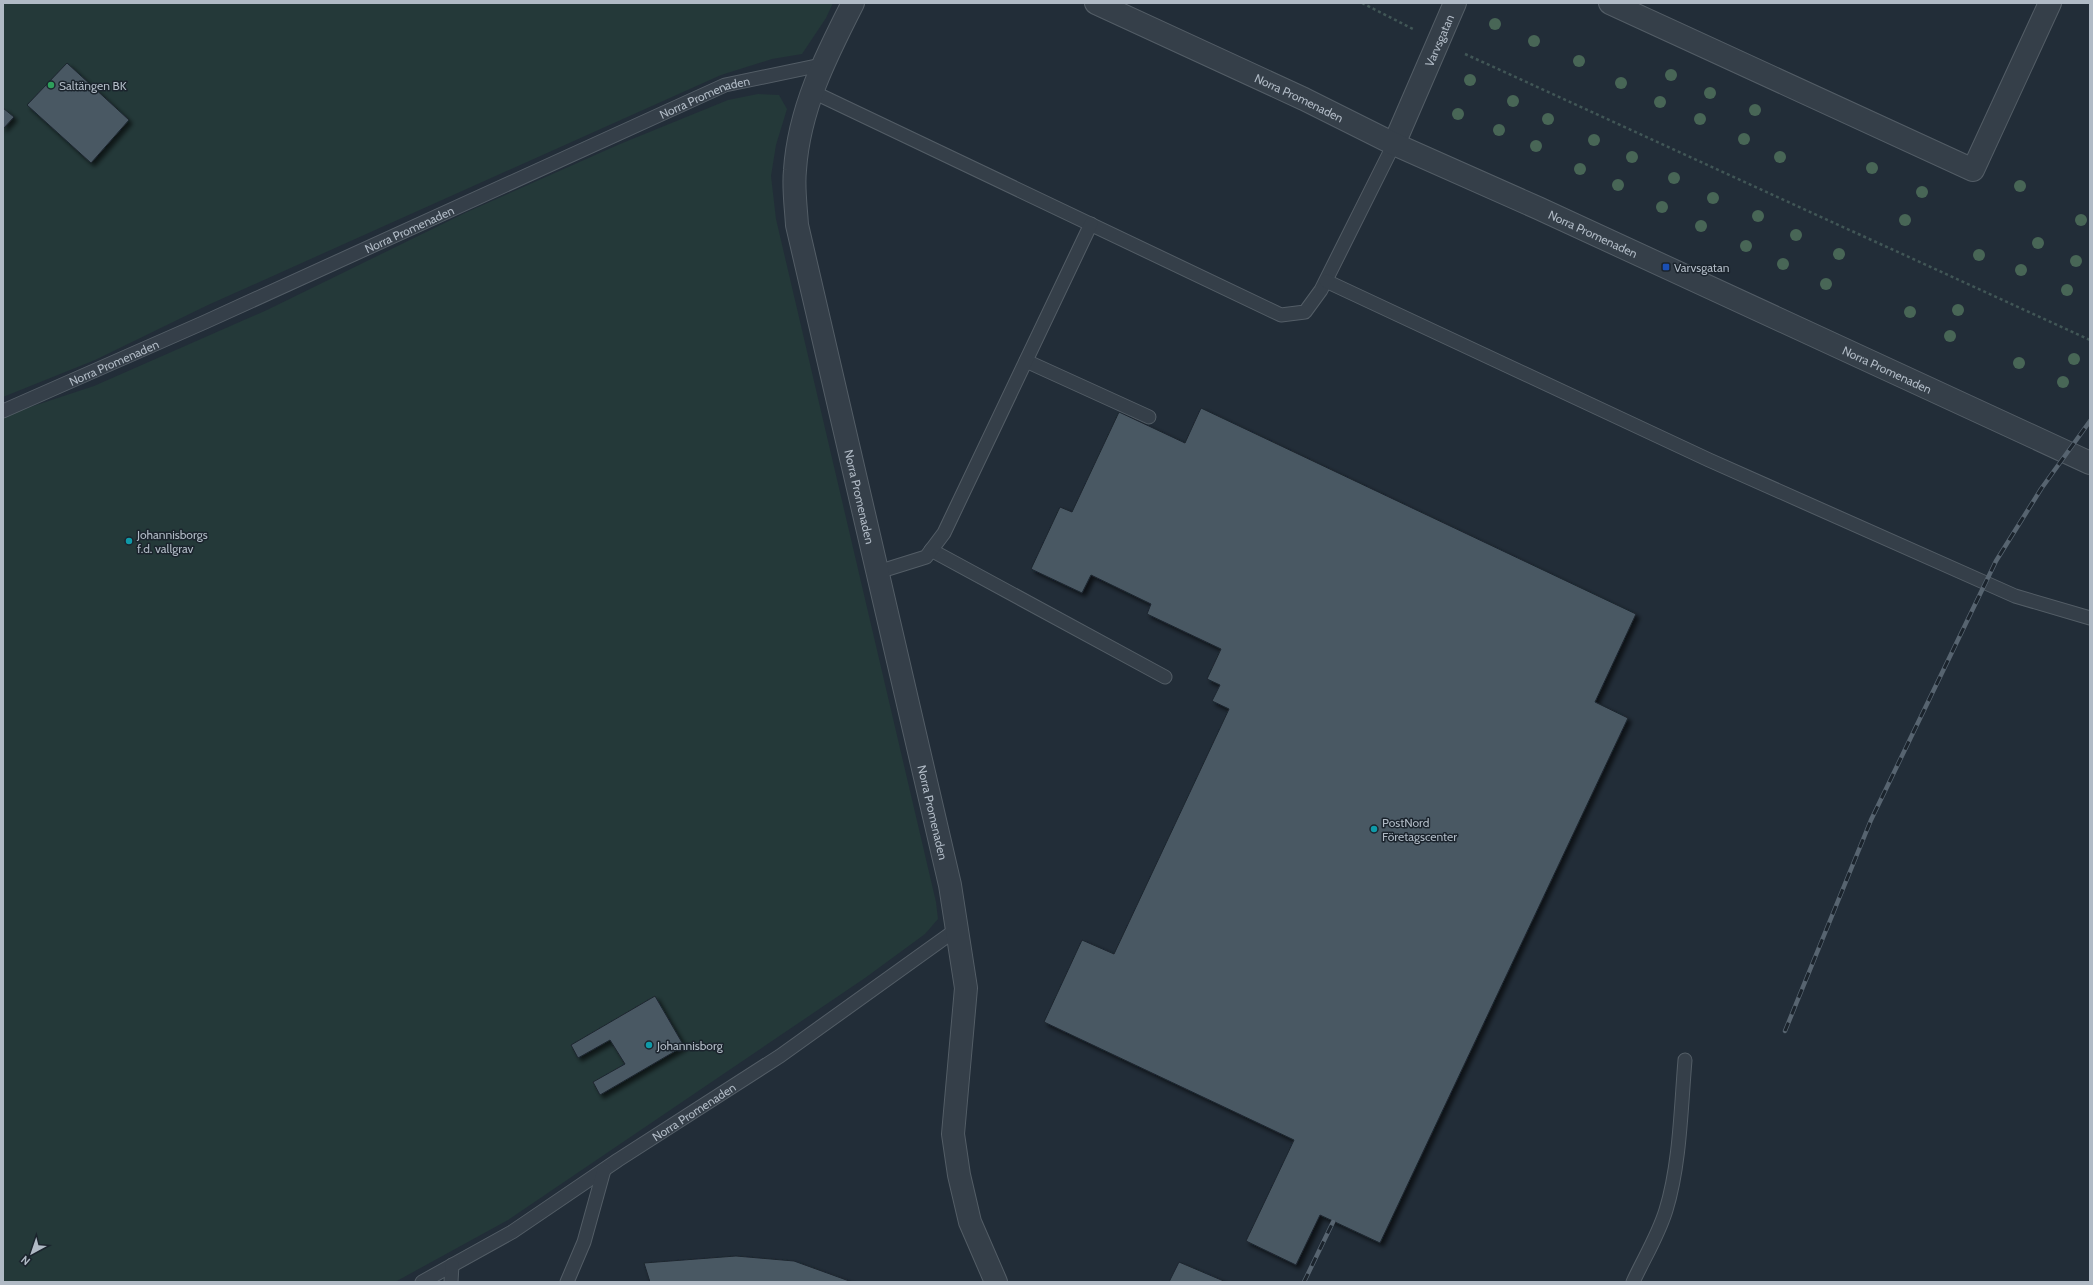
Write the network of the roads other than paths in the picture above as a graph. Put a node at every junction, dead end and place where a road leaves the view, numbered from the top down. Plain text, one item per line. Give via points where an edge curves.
1 (853, 3) edge
2 (1096, 3) edge
3 (1454, 3) edge
4 (1610, 3) edge
5 (2050, 3) edge
6 (822, 65) junction
7 (812, 90) junction
8 (1394, 144) junction
9 (1091, 224) junction
10 (1326, 281) junction
11 (1026, 361) junction
12 (3, 411) edge
13 (1149, 417) dead end
14 (2090, 463) edge
15 (931, 550) junction
16 (878, 572) junction
17 (2090, 618) edge
18 (1165, 677) dead end
19 (957, 929) junction
20 (1685, 1060) dead end
21 (604, 1170) junction
22 (452, 1265) junction
23 (422, 1282) edge
24 (451, 1282) edge
25 (567, 1282) edge
26 (996, 1282) edge
27 (1633, 1282) edge

1 - 6 street, Norra Promenaden
2 - 8 street, Norra Promenaden via 1304,99
3 - 8 street, Varvsgatan
4 - 5 street via 1973,170
6 - 7 street, Norra Promenaden
6 - 12 lane, Norra Promenaden via 725,85 205,322
7 - 9 lane
7 - 16 street, Norra Promenaden via 798,142 794,172 797,225
8 - 10 lane
8 - 14 street, Norra Promenaden
9 - 10 lane via 1281,315 1305,312
9 - 11 lane
10 - 17 lane via 1702,457 2003,591
11 - 13 lane
11 - 15 lane via 944,533
15 - 16 lane via 926,557
15 - 18 lane
16 - 19 street, Norra Promenaden via 950,885
19 - 21 lane, Norra Promenaden via 780,1056
19 - 26 street, Norra Promenaden via 966,988 953,1134 970,1222
20 - 27 lane via 1678,1148 1666,1210 1654,1241
21 - 22 lane, Norra Promenaden via 512,1232
21 - 25 lane via 584,1242
22 - 23 lane, Norra Promenaden
22 - 24 lane

